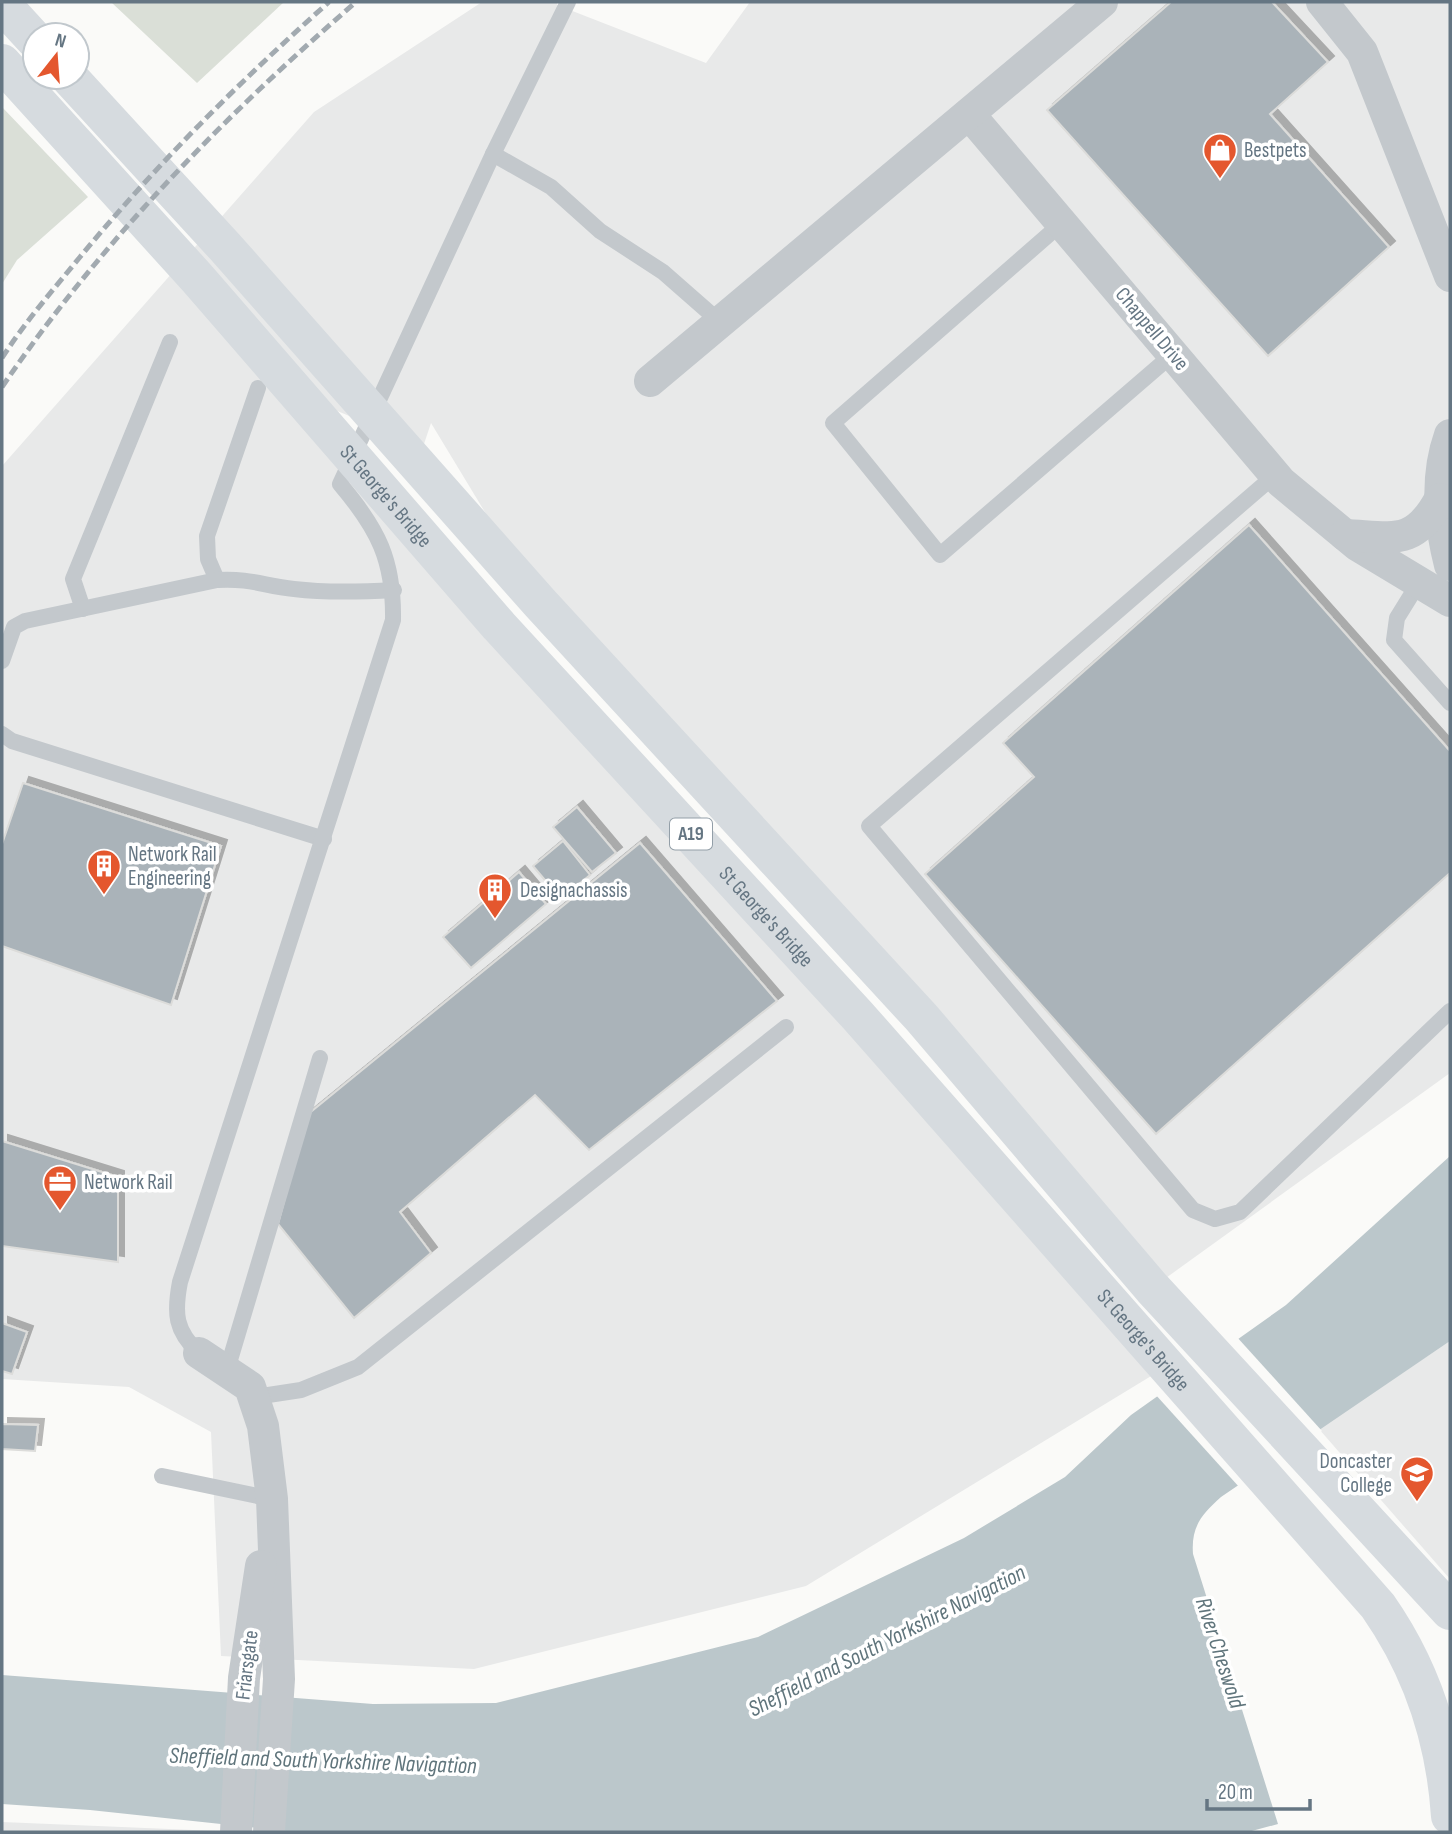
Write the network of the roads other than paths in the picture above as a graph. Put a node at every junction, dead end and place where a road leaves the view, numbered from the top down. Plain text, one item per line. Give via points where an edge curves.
1 (568, 2) edge
2 (1102, 2) edge
3 (1322, 2) edge
4 (2, 4) edge
5 (21, 25) edge
6 (2, 63) edge
7 (82, 91) edge
8 (969, 114) junction
9 (493, 154) junction
10 (1062, 223) junction
11 (1450, 276) edge
12 (720, 322) junction
13 (170, 342) dead end
14 (1173, 354) junction
15 (650, 382) dead end
16 (258, 388) dead end
17 (1450, 435) edge
18 (1275, 475) junction
19 (1440, 499) junction
20 (1345, 535) junction
21 (1450, 565) edge
22 (217, 580) junction
23 (1418, 584) junction
24 (394, 590) junction
25 (1450, 601) edge
26 (83, 608) junction
27 (2, 661) edge
28 (1450, 703) edge
29 (2, 734) edge
30 (324, 839) junction
31 (1450, 1011) edge
32 (786, 1027) dead end
33 (320, 1058) dead end
34 (199, 1353) joint
35 (227, 1370) junction
36 (255, 1397) junction
37 (162, 1476) dead end
38 (272, 1499) junction
39 (1450, 1611) edge
40 (1450, 1816) edge
41 (236, 1832) edge
42 (269, 1832) edge

1 - 9 lane
2 - 8 street
3 - 11 street via 1362,52
4 - 5 highway
6 - 40 highway, St George's Bridge / A19 via 197,278 499,625 857,1015 1378,1606 1424,1688 1447,1772
7 - 39 highway, St George's Bridge / A19 via 540,603 921,1017 1152,1288
8 - 10 street, Chappell Drive
8 - 12 street
9 - 12 lane via 551,187 600,231 663,272
9 - 24 lane via 340,484 374,528
10 - 14 street, Chappell Drive
10 - 14 lane via 833,423 940,555
12 - 15 street
13 - 26 lane via 73,579
14 - 18 street, Chappell Drive
16 - 22 lane via 207,536 208,559
17 - 19 street
18 - 20 street, Chappell Drive
18 - 31 lane via 869,827 1193,1210 1215,1219 1240,1212
19 - 20 street via 1430,519 1412,534
19 - 21 street via 1441,529
20 - 23 street, Chappell Drive
22 - 24 lane via 244,578 290,589 351,593
22 - 26 lane
23 - 25 street, Chappell Drive
23 - 28 lane via 1397,618 1394,640
24 - 30 lane via 390,638
26 - 27 lane via 14,627
29 - 30 lane via 12,741
30 - 34 lane via 180,1282 175,1314 178,1326
32 - 36 lane via 358,1367 300,1390
33 - 35 lane
34 - 35 street
35 - 36 street via 250,1387
36 - 38 street, Friarsgate
37 - 38 lane
38 - 41 street, Friarsgate via 243,1678
38 - 42 street, Friarsgate via 279,1678

